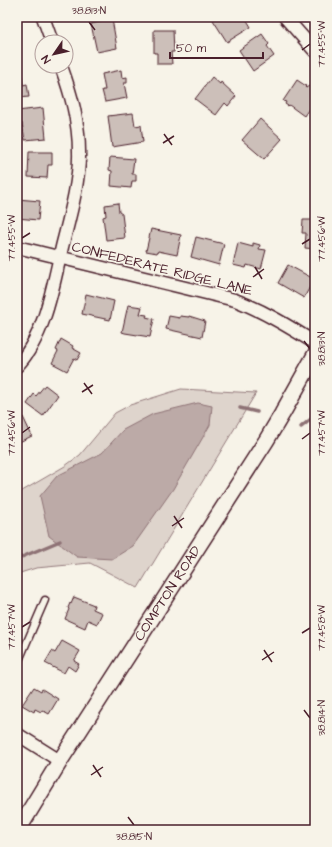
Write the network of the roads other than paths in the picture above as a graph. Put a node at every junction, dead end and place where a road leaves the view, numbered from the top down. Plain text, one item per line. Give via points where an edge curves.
1 (43, 17) edge
2 (285, 17) edge
3 (49, 34) edge
4 (315, 51) edge
5 (64, 74) edge
6 (17, 247) edge
7 (60, 258) junction
8 (315, 343) edge
9 (315, 355) edge
10 (17, 366) edge
11 (45, 600) dead end
12 (17, 665) edge
13 (17, 734) edge
14 (60, 761) junction
15 (18, 830) edge

1 - 3 street
2 - 4 street
5 - 7 street via 76,113 79,153 78,172
6 - 7 street, CONFEDERATE RIDGE LANE
7 - 8 street, CONFEDERATE RIDGE LANE via 235,300 270,316
7 - 10 street via 45,314
9 - 14 street, COMPTON ROAD via 266,441
11 - 12 lane
13 - 14 street
14 - 15 street, COMPTON ROAD

